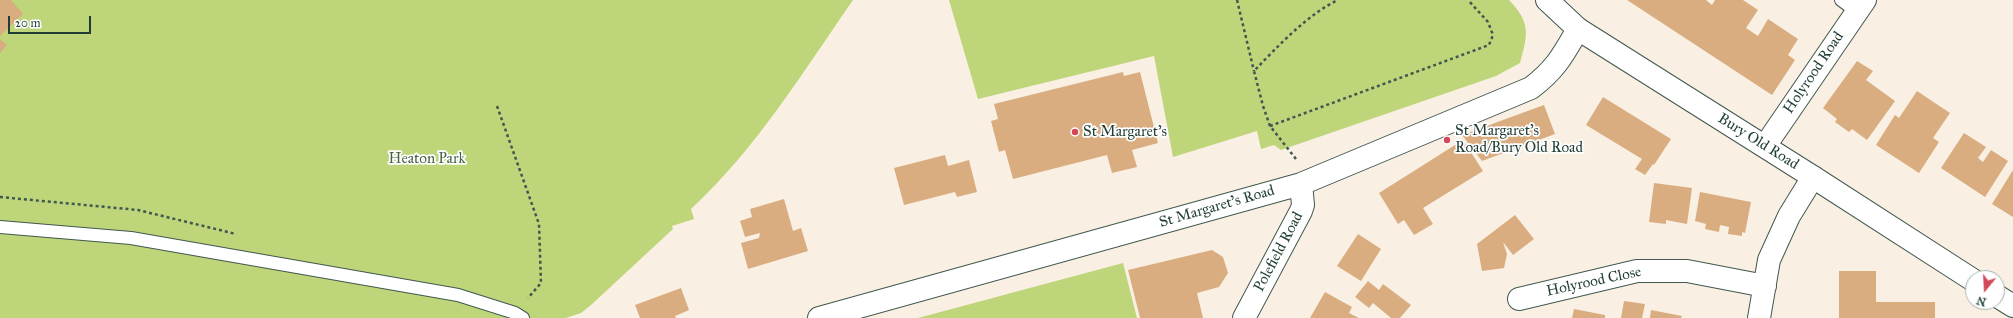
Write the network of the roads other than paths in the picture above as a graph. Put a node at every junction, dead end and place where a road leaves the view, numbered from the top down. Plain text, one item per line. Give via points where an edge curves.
1 (1547, 0) edge
2 (1854, 4) edge
3 (1578, 29) junction
4 (1765, 146) junction
5 (1813, 177) junction
6 (1307, 182) junction
7 (0, 227) edge
8 (1965, 275) edge
9 (1765, 286) junction
10 (1519, 299) dead end
11 (519, 316) edge
12 (819, 318) edge
13 (1244, 318) edge
14 (1759, 318) edge

1 - 3 street, Bury Old Road
2 - 4 street, Holyrood Road
3 - 4 street, Bury Old Road
3 - 6 street, St Margaret's Road via 1561,60 1531,88
4 - 5 street, Bury Old Road
5 - 8 street, Bury Old Road
5 - 9 street via 1789,216 1769,260
6 - 12 street, St Margaret's Road
6 - 13 street, Polefield Road via 1302,211
7 - 11 lane via 131,238 458,295
9 - 10 street, Holyrood Close via 1687,271 1636,271
9 - 14 street

